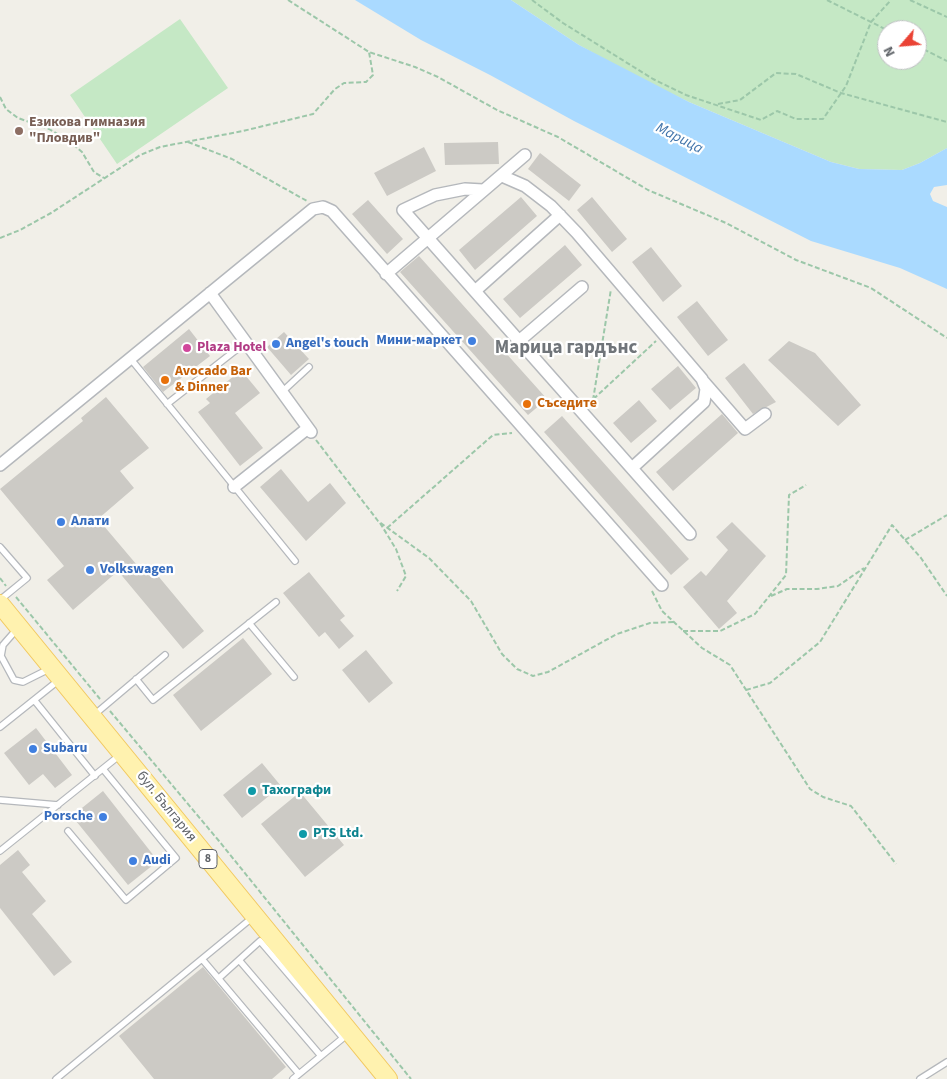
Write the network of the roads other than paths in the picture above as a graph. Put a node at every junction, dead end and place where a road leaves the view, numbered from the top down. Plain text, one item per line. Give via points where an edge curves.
1 (525, 155) dead end
2 (502, 176) junction
3 (484, 190) junction
4 (560, 216) junction
5 (428, 238) junction
6 (386, 274) junction
7 (582, 287) dead end
8 (475, 291) junction
9 (210, 292) junction
10 (519, 341) junction
11 (246, 342) junction
12 (130, 358) junction
13 (309, 367) dead end
14 (702, 379) junction
15 (282, 391) junction
16 (167, 404) junction
17 (765, 414) dead end
18 (0, 465) edge
19 (632, 468) junction
20 (234, 487) junction
21 (690, 534) dead end
22 (0, 547) edge
23 (294, 561) dead end
24 (662, 585) dead end
25 (5, 598) edge
26 (0, 600) edge
27 (276, 602) dead end
28 (249, 623) junction
29 (19, 627) junction
30 (165, 655) dead end
31 (56, 673) junction
32 (294, 677) dead end
33 (136, 679) junction
34 (35, 701) junction
35 (99, 711) junction
36 (0, 727) edge
37 (122, 754) junction
38 (102, 769) junction
39 (95, 776) junction
40 (0, 800) edge
41 (58, 805) junction
42 (68, 831) dead end
43 (0, 851) edge
44 (255, 916) junction
45 (202, 959) junction
46 (239, 960) junction
47 (219, 978) junction
48 (321, 1056) junction
49 (947, 1062) edge
50 (299, 1074) junction
51 (56, 1079) edge
52 (293, 1079) edge
53 (388, 1079) edge
54 (920, 1079) edge

1 - 2 street
2 - 3 street
2 - 4 street via 525,186
3 - 5 street
3 - 5 street via 464,189 435,195 404,210
4 - 8 street
4 - 14 street
5 - 6 street
5 - 8 street
6 - 9 street via 332,211 323,207 313,209
6 - 24 street
7 - 10 street
8 - 10 street
9 - 11 street
9 - 12 street
10 - 19 street
11 - 15 street
11 - 16 lane
12 - 16 lane
12 - 18 street
13 - 15 lane
14 - 17 street via 744,429
14 - 19 street via 706,389 704,402
15 - 20 street via 309,430
16 - 20 lane
19 - 21 street
20 - 23 lane
22 - 25 lane via 27,578
25 - 26 lane
25 - 29 main road, бул. България / 8
27 - 28 lane
28 - 32 lane
28 - 33 lane via 153,700
29 - 31 main road, бул. България / 8
29 - 31 lane via 3,645 1,656 14,680 23,682
30 - 33 lane
31 - 34 lane
31 - 35 main road, бул. България / 8
33 - 35 lane
34 - 36 lane
34 - 39 lane
35 - 37 main road, бул. България / 8
37 - 38 lane
37 - 44 main road, бул. България / 8
38 - 39 lane
38 - 42 lane via 176,858 126,900
39 - 41 lane
40 - 41 lane
41 - 43 lane
44 - 45 lane
44 - 53 main road, бул. България / 8
45 - 47 lane
45 - 51 lane
46 - 47 lane
46 - 48 lane
46 - 48 lane via 260,941 343,1038
47 - 50 lane
48 - 50 lane
49 - 54 lane
50 - 52 lane

